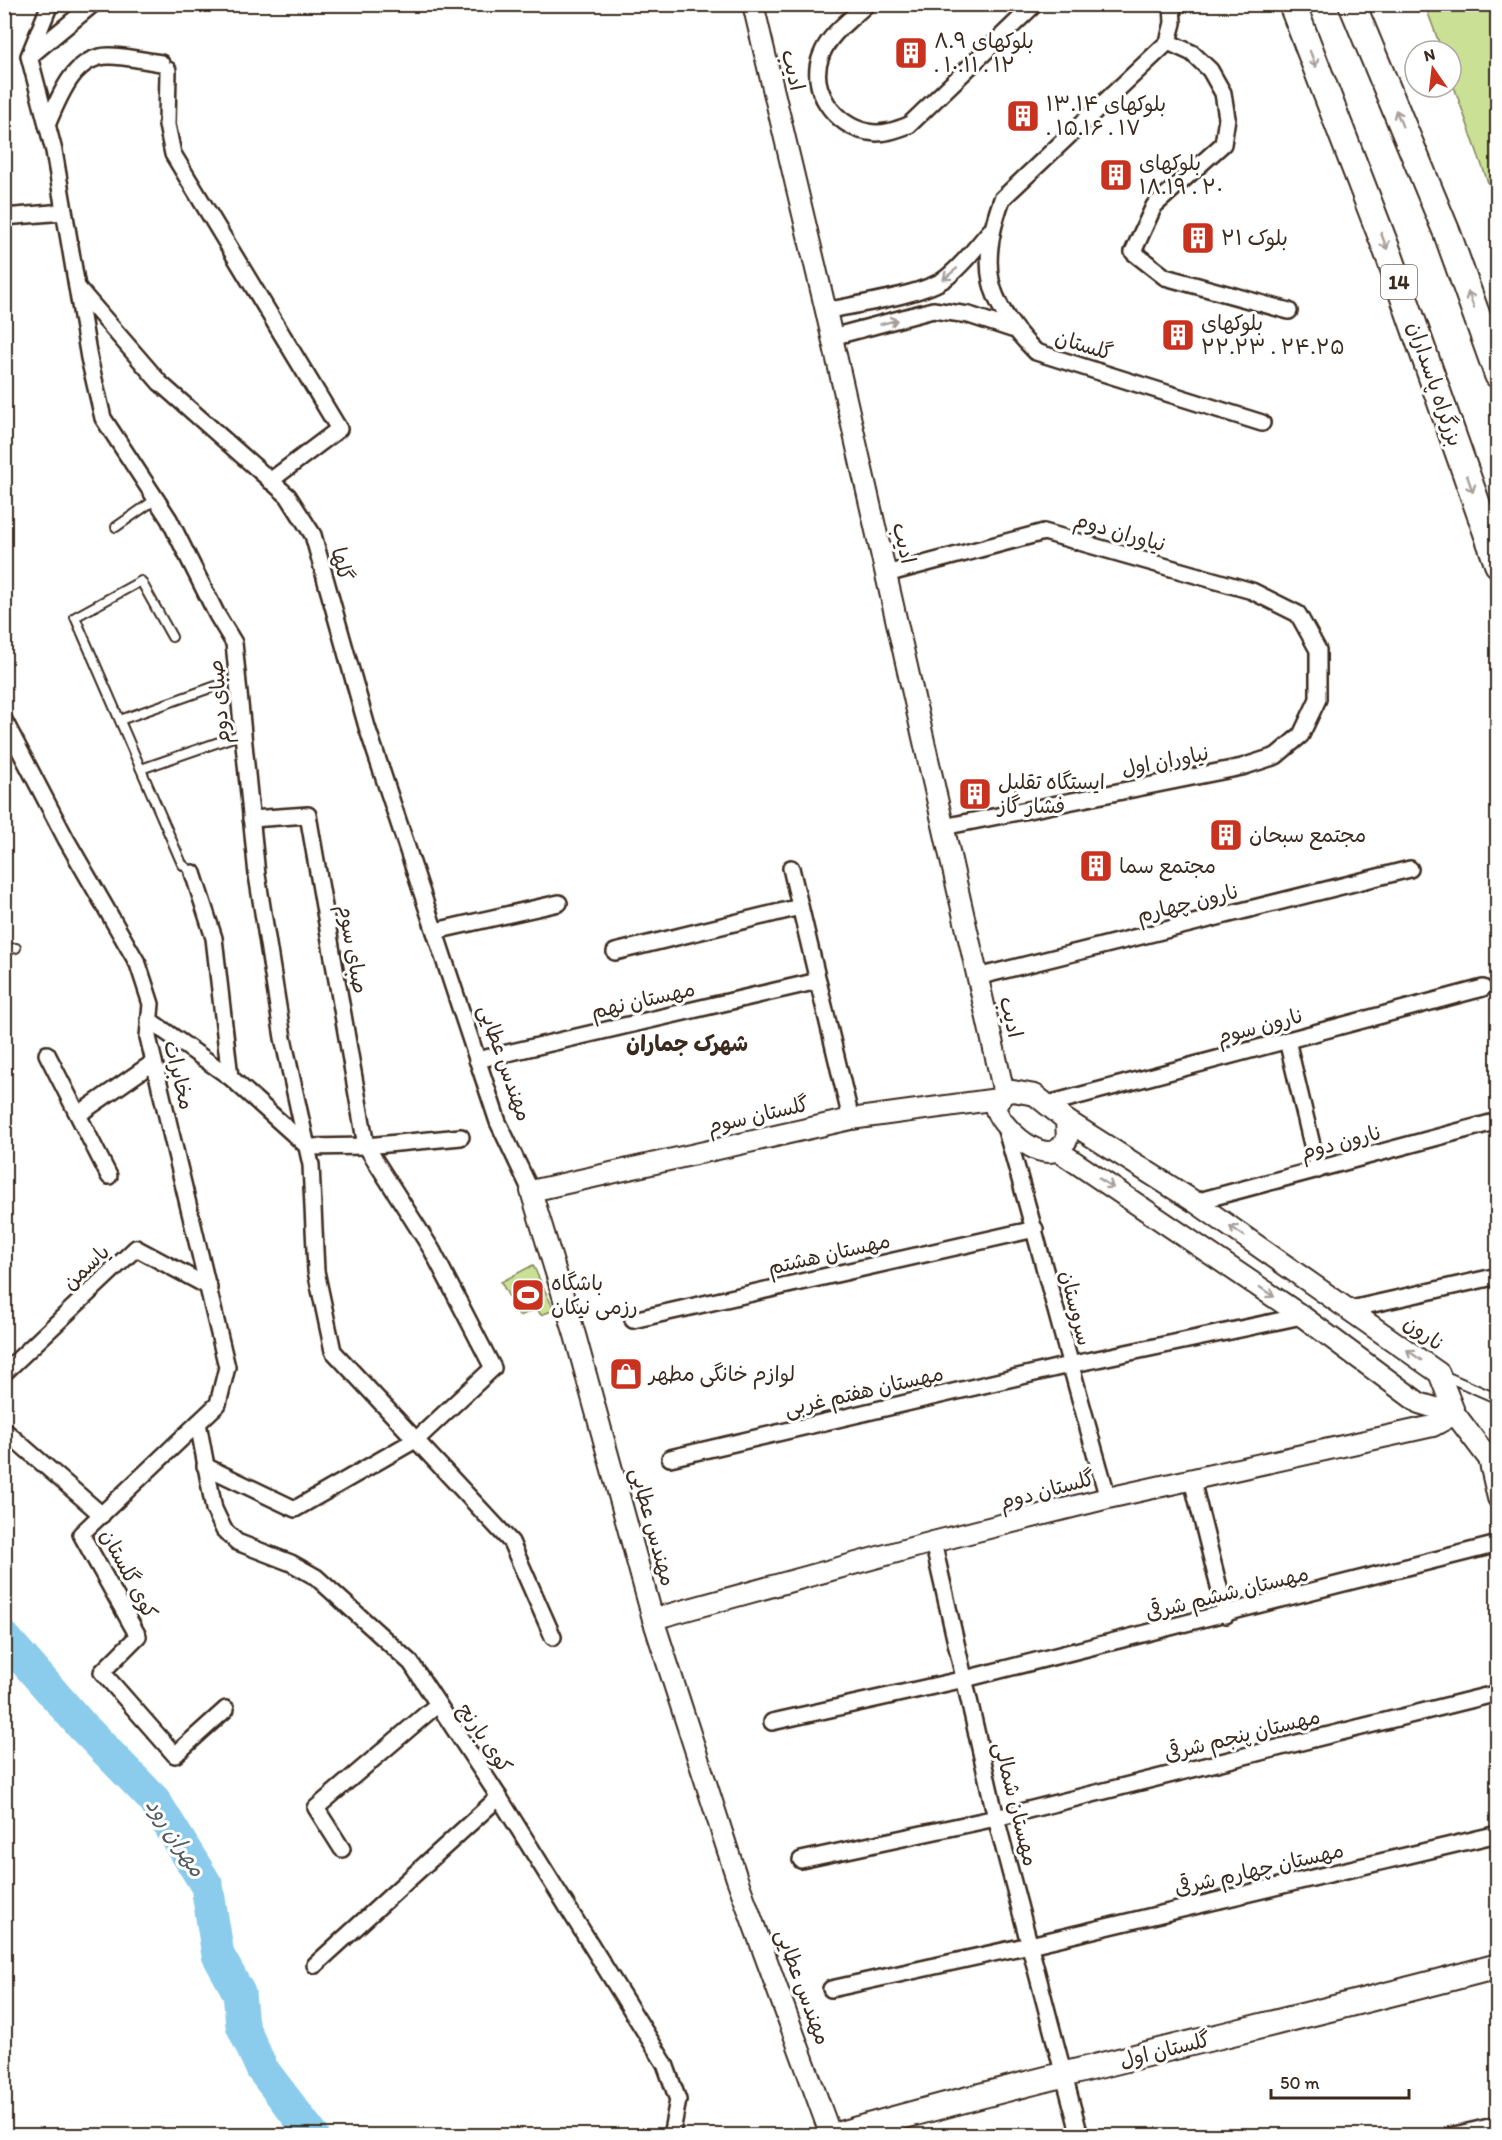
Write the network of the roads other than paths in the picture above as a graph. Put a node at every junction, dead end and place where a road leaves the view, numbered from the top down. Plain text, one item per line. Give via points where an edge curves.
1 (50, 4) edge
2 (93, 4) edge
3 (753, 4) edge
4 (867, 4) edge
5 (1035, 4) edge
6 (1172, 4) edge
7 (1352, 4) edge
8 (1291, 6) edge
9 (1168, 42) junction
10 (29, 56) junction
11 (47, 125) junction
12 (64, 212) junction
13 (4, 217) edge
14 (990, 231) junction
15 (77, 287) junction
16 (826, 311) junction
17 (1289, 311) dead end
18 (1012, 328) junction
19 (832, 337) junction
20 (1497, 375) edge
21 (1262, 423) dead end
22 (270, 481) junction
23 (156, 499) junction
24 (116, 527) dead end
25 (1497, 564) edge
26 (886, 574) junction
27 (171, 638) dead end
28 (1318, 650) joint
29 (216, 686) dead end
30 (4, 720) edge
31 (120, 720) junction
32 (242, 734) junction
33 (141, 769) junction
34 (251, 819) junction
35 (943, 827) junction
36 (791, 868) dead end
37 (1410, 869) dead end
38 (193, 873) joint
39 (558, 903) dead end
40 (800, 907) junction
41 (435, 930) junction
42 (16, 948) dead end
43 (4, 950) edge
44 (615, 952) dead end
45 (977, 977) junction
46 (818, 981) junction
47 (1483, 987) dead end
48 (149, 1020) junction
49 (1287, 1040) junction
50 (47, 1054) dead end
51 (477, 1060) junction
52 (154, 1062) junction
53 (230, 1077) junction
54 (1001, 1096) junction
55 (1048, 1104) junction
56 (79, 1114) junction
57 (851, 1119) junction
58 (1066, 1120) junction
59 (1497, 1121) edge
60 (1005, 1127) junction
61 (461, 1137) dead end
62 (366, 1146) junction
63 (308, 1147) junction
64 (1057, 1150) junction
65 (1318, 1170) junction
66 (109, 1176) dead end
67 (531, 1191) junction
68 (1195, 1202) junction
69 (1035, 1229) junction
70 (1497, 1276) edge
71 (209, 1287) junction
72 (1351, 1309) junction
73 (1302, 1316) junction
74 (633, 1320) dead end
75 (1069, 1365) junction
76 (4, 1373) edge
77 (1439, 1373) junction
78 (1497, 1399) edge
79 (1455, 1414) junction
80 (198, 1423) junction
81 (4, 1430) edge
82 (417, 1439) junction
83 (670, 1458) dead end
84 (205, 1466) junction
85 (1192, 1480) junction
86 (1108, 1498) junction
87 (1497, 1498) edge
88 (102, 1515) junction
89 (933, 1542) junction
90 (1497, 1544) edge
91 (1226, 1615) junction
92 (653, 1619) junction
93 (553, 1637) dead end
94 (965, 1679) junction
95 (1497, 1693) edge
96 (438, 1704) junction
97 (226, 1710) dead end
98 (772, 1722) dead end
99 (499, 1797) junction
100 (996, 1818) junction
101 (1497, 1834) edge
102 (342, 1849) dead end
103 (801, 1860) dead end
104 (1030, 1946) junction
105 (315, 1965) dead end
106 (1497, 1966) edge
107 (831, 1989) dead end
108 (1064, 2074) junction
109 (1497, 2125) edge
110 (671, 2136) edge
111 (832, 2136) edge
112 (1080, 2136) edge
113 (1450, 2136) edge

1 - 10 street
2 - 10 street
3 - 16 street, ادیب
4 - 5 street via 828,40 820,58 818,78 823,98 834,115 850,127 870,133 890,132 909,124
6 - 9 street
20 -> 7 highway via 1447,233
8 -> 25 highway, بزرگراه پاسداران / 14 via 1390,258
9 - 14 street, گلستان via 1002,199
9 - 17 street via 1192,53 1219,85 1227,118 1223,144 1154,206 1133,252 1165,277
10 - 11 street, صبای دوم
11 - 12 street, صبای دوم
11 - 22 street via 66,83 87,62 108,56 165,66 167,125 173,154 339,429
12 - 13 street
12 - 15 street, صبای دوم
14 -> 16 street via 960,266 936,284
14 - 18 street, گلستان via 988,265 995,298
15 - 22 street, گلها via 160,383
15 - 23 street, صبای دوم via 103,418
16 - 19 street, ادیب
19 -> 18 street via 933,310 969,315
18 - 21 street, گلستان via 1036,352
19 - 26 street, ادیب
22 - 41 street, گلها via 288,496 313,535 367,727
23 - 24 lane
23 - 32 street, صبای دوم via 234,643
26 - 28 street, نیاوران دوم via 1044,532 1252,591 1298,614
26 - 35 street, ادیب
27 - 31 lane via 141,581 75,617
28 - 35 street, نیاوران اول via 1318,699 1301,735 1276,756 1242,767
29 - 31 lane
30 - 48 street, مخابرات via 138,964 151,1004
31 - 33 lane
32 - 33 lane
32 - 34 street, صبای دوم
33 - 38 lane via 182,864
34 - 62 street, صبای سوم via 308,815
34 - 63 street, صبای دوم via 283,1038
35 - 45 street, ادیب
36 - 40 street
37 - 45 street, نارون چهارم
38 - 53 street via 214,939
39 - 41 street
40 - 44 street
40 - 46 street
41 - 51 street, مهندس عطایی
42 - 43 lane
45 - 54 street, ادیب
46 - 51 street, مهستان نهم
46 - 57 street
47 - 49 street, نارون سوم
48 - 52 street, مخابرات via 148,1037
48 - 53 street
49 - 55 street, نارون سوم
49 - 65 street
50 - 56 street
51 - 67 street, مهندس عطایی via 498,1122
52 - 56 street
52 - 71 street, مخابرات
53 - 63 street
54 - 55 street, گلستان سوم via 1024,1091
54 - 57 street, گلستان سوم
54 - 60 street, ادیب via 995,1107
55 - 58 street, نارون
56 - 66 street
57 - 67 street, گلستان سوم
58 - 64 street via 1067,1140
58 - 68 street, نارون
59 - 65 street, نارون دوم
60 - 64 street via 1039,1150
60 - 69 street, سروستان
61 - 62 street
62 - 63 street
62 - 82 street via 432,1250 493,1368
63 - 82 street, صبای دوم via 316,1271 333,1351
64 -> 73 street
65 - 68 street, نارون دوم
67 - 92 street, مهندس عطایی
72 -> 68 street, نارون
69 - 74 street, مهستان هشتم
69 - 75 street, سروستان
70 - 72 street
71 - 76 street, یاسمن via 136,1248
71 - 80 street, مخابرات via 227,1367 218,1404
77 -> 72 street, نارون
73 - 75 street, مهستان هفتم غربی
73 - 79 street via 1419,1403
75 - 83 street, مهستان هفتم غربی
75 - 86 street, سروستان
77 - 78 lane
77 - 79 street, نارون
79 - 85 street, گلستان دوم via 1432,1426
79 - 87 street, نارون via 1489,1459
80 - 84 street, کوی بارنج
80 - 88 street, کوی گلستان
81 - 88 street
82 - 84 street via 295,1509
82 - 93 street, صبای دوم via 511,1542
84 - 96 street, کوی بارنج via 214,1509 224,1530 237,1542 316,1577 411,1663
85 - 86 street, گلستان دوم
85 - 91 street
86 - 89 street, گلستان دوم
88 - 97 street, کوی گلستان via 81,1534 138,1636 102,1672 176,1755
89 - 92 street, گلستان دوم
89 - 94 street, مهستان شمالی
90 - 91 street, مهستان ششم شرقی
91 - 94 street, مهستان ششم شرقی
92 - 111 street, مهندس عطایی via 737,1879
94 - 98 street, مهستان ششم شرقی
94 - 100 street, مهستان شمالی
95 - 100 street, مهستان پنجم شرقی
96 - 99 street, کوی بارنج
96 - 102 street via 316,1808
99 - 105 street
99 - 110 street, کوی بارنج via 665,2064 678,2100
100 - 103 street, مهستان پنجم شرقی
100 - 104 street, مهستان شمالی
101 - 104 street, مهستان چهارم شرقی
104 - 107 street, مهستان چهارم شرقی
104 - 108 street, مهستان شمالی
106 - 108 main road, گلستان اول
108 - 111 main road, گلستان اول
108 - 112 street, مهستان شمالی
109 - 113 street

